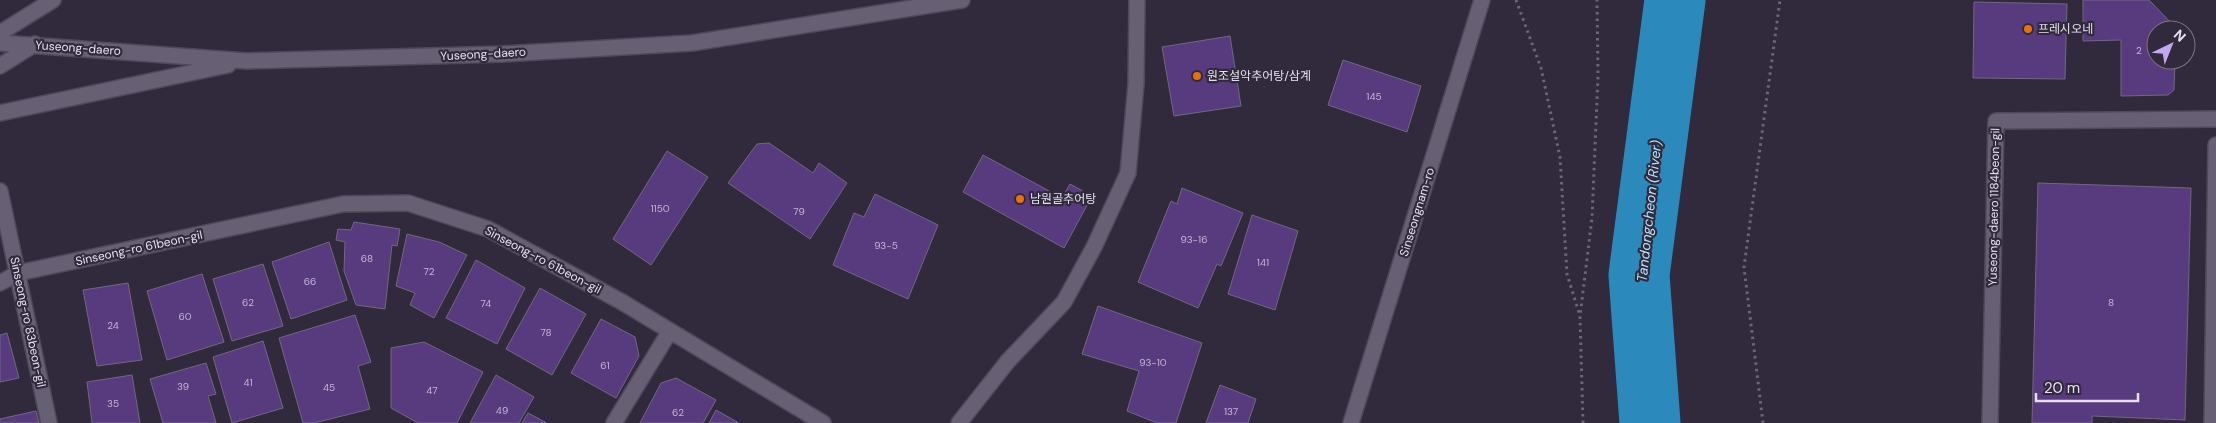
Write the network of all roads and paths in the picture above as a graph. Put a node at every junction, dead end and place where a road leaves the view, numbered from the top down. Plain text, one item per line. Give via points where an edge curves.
1 (53, 0) edge
2 (962, 0) edge
3 (1137, 0) edge
4 (1482, 0) edge
5 (1516, 0) edge
6 (1597, 0) edge
7 (1780, 0) edge
8 (0, 33) edge
9 (0, 43) edge
10 (35, 44) junction
11 (247, 61) junction
12 (0, 66) edge
13 (0, 112) edge
14 (2216, 118) edge
15 (2216, 145) edge
16 (0, 191) edge
17 (18, 273) junction
18 (0, 283) edge
19 (1580, 316) junction
20 (670, 331) junction
21 (49, 423) edge
22 (614, 423) edge
23 (823, 423) edge
24 (959, 423) edge
25 (1351, 423) edge
26 (1583, 423) edge
27 (1763, 423) edge
28 (1990, 423) edge
29 (2212, 423) edge

1 - 8 street
2 - 11 street, Yuseong-daero via 692,43
3 - 24 street via 1136,84 1128,173 1064,302 1008,361
4 - 25 street, Sinseongnam-ro
5 - 19 path via 1541,68 1560,157 1567,274
6 - 19 path via 1598,76 1592,209
7 - 27 path via 1744,267
9 - 10 street, Yuseong-daero
10 - 11 street, Yuseong-daero
10 - 12 street
11 - 13 street
14 - 28 street, Yuseong-daero 1184beon-gil via 1996,121
15 - 29 street
16 - 17 street, Sinseong-ro 83beon-gil
17 - 18 street, Sinseong-ro 61beon-gil
17 - 20 street, Sinseong-ro 61beon-gil via 344,204 408,203 488,229
17 - 21 street, Sinseong-ro 83beon-gil
19 - 26 path
20 - 22 street
20 - 23 street, Sinseong-ro 61beon-gil

